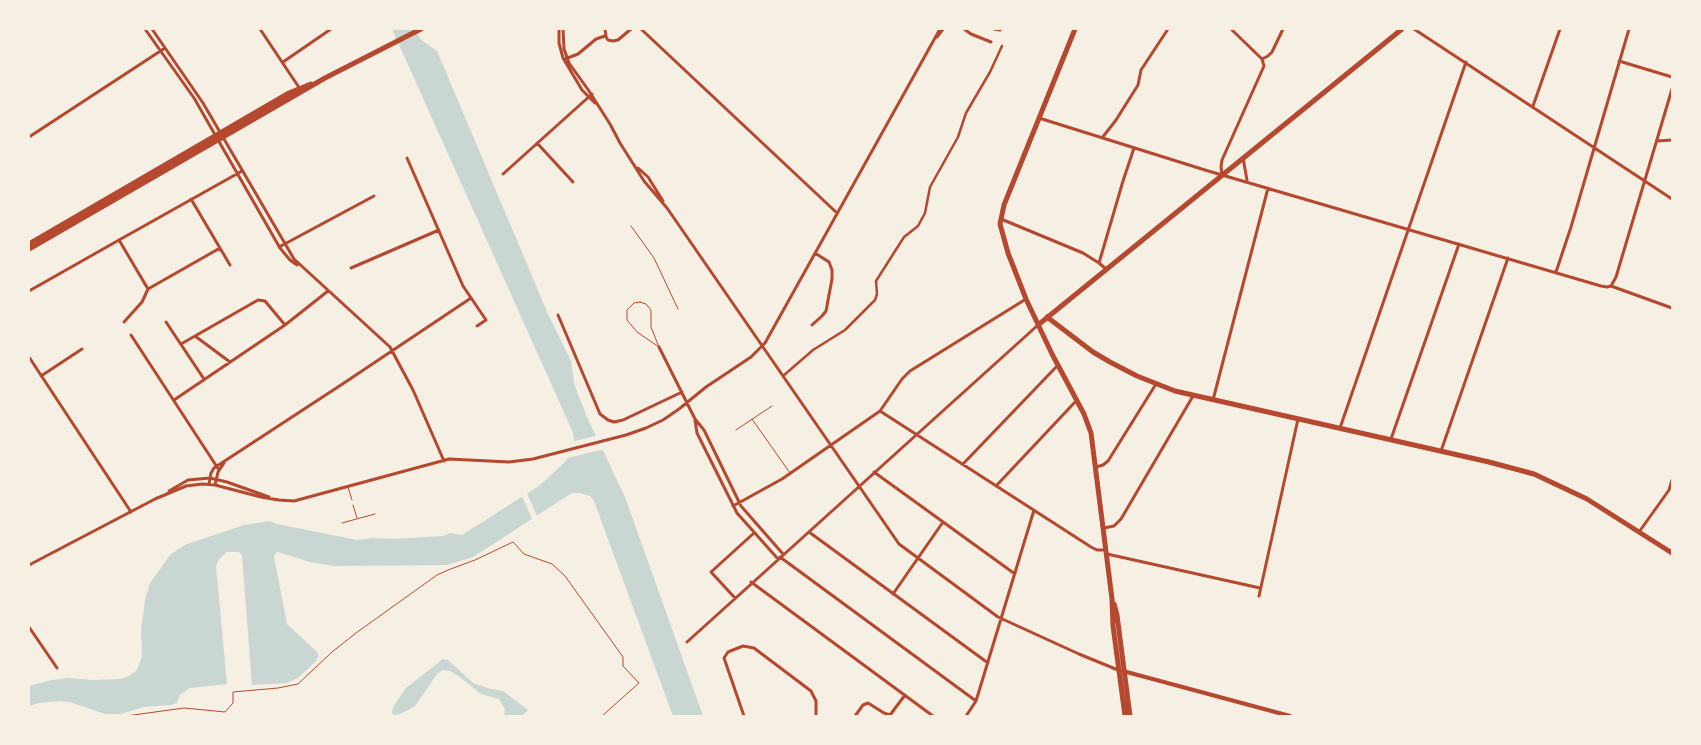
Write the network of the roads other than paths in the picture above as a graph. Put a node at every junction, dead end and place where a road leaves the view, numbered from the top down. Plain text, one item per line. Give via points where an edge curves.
1 (146, 29) edge
2 (152, 29) edge
3 (260, 29) edge
4 (331, 29) edge
5 (422, 29) edge
6 (558, 29) edge
7 (563, 29) edge
8 (605, 29) edge
9 (631, 29) edge
10 (641, 29) edge
11 (942, 29) edge
12 (964, 29) edge
13 (973, 29) edge
14 (994, 29) edge
15 (1075, 29) edge
16 (1168, 29) edge
17 (1232, 29) edge
18 (1283, 29) edge
19 (1402, 29) edge
20 (1414, 29) edge
21 (1560, 29) edge
22 (1629, 29) edge
23 (1000, 30) dead end
24 (971, 34) junction
25 (605, 36) junction
26 (991, 42) dead end
27 (1002, 46) dead end
28 (166, 48) junction
29 (161, 51) junction
30 (1262, 58) junction
31 (565, 59) junction
32 (1619, 61) junction
33 (283, 62) junction
34 (1466, 62) junction
35 (1672, 77) edge
36 (1672, 89) edge
37 (301, 90) junction
38 (590, 96) junction
39 (1533, 106) junction
40 (1038, 118) junction
41 (219, 136) junction
42 (29, 137) edge
43 (1102, 138) junction
44 (1672, 140) edge
45 (1657, 141) junction
46 (538, 143) junction
47 (1594, 147) junction
48 (1134, 148) junction
49 (407, 158) dead end
50 (1243, 158) junction
51 (242, 171) junction
52 (237, 173) junction
53 (503, 174) dead end
54 (1222, 174) junction
55 (1247, 181) junction
56 (1645, 181) junction
57 (574, 182) dead end
58 (1268, 188) junction
59 (374, 196) dead end
60 (191, 199) junction
61 (1672, 199) edge
62 (838, 213) junction
63 (1000, 219) junction
64 (631, 226) dead end
65 (1408, 229) junction
66 (439, 230) junction
67 (120, 240) junction
68 (29, 244) edge
69 (284, 244) junction
70 (1458, 244) junction
71 (279, 247) junction
72 (220, 248) junction
73 (29, 249) edge
74 (816, 253) junction
75 (1508, 258) junction
76 (1099, 263) junction
77 (230, 265) dead end
78 (351, 268) dead end
79 (1106, 269) junction
80 (304, 270) junction
81 (1556, 272) junction
82 (1611, 286) junction
83 (148, 289) junction
84 (328, 290) junction
85 (29, 291) edge
86 (471, 298) junction
87 (1026, 299) junction
88 (1672, 308) edge
89 (678, 309) dead end
90 (558, 315) dead end
91 (1047, 317) junction
92 (124, 322) dead end
93 (166, 322) dead end
94 (812, 324) dead end
95 (1038, 325) junction
96 (285, 326) junction
97 (477, 326) dead end
98 (131, 335) dead end
99 (195, 336) junction
100 (181, 344) junction
101 (762, 346) junction
102 (659, 347) junction
103 (82, 349) dead end
104 (392, 350) junction
105 (29, 358) edge
106 (230, 362) junction
107 (1058, 365) junction
108 (41, 376) junction
109 (783, 376) junction
110 (204, 379) junction
111 (1156, 384) junction
112 (682, 392) junction
113 (1193, 396) junction
114 (174, 400) junction
115 (1213, 400) junction
116 (1077, 401) junction
117 (687, 403) junction
118 (772, 406) dead end
119 (880, 411) junction
120 (695, 419) junction
121 (752, 420) junction
122 (1298, 420) junction
123 (1340, 429) junction
124 (736, 430) dead end
125 (916, 434) junction
126 (1390, 440) junction
127 (830, 445) junction
128 (1441, 451) junction
129 (444, 461) junction
130 (963, 464) junction
131 (1096, 467) junction
132 (218, 468) junction
133 (874, 472) junction
134 (790, 474) junction
135 (210, 478) junction
136 (216, 479) junction
137 (1672, 480) edge
138 (209, 484) junction
139 (214, 485) junction
140 (859, 486) junction
141 (996, 486) junction
142 (348, 487) junction
143 (155, 500) junction
144 (274, 500) junction
145 (352, 500) dead end
146 (740, 503) junction
147 (353, 505) dead end
148 (733, 506) junction
149 (1034, 510) junction
150 (131, 512) junction
151 (375, 514) dead end
152 (357, 519) junction
153 (944, 522) junction
154 (342, 523) dead end
155 (1104, 528) junction
156 (808, 532) junction
157 (1639, 532) junction
158 (754, 533) junction
159 (1107, 552) junction
160 (1672, 553) edge
161 (780, 557) junction
162 (918, 559) junction
163 (29, 565) edge
164 (1015, 574) junction
165 (751, 582) junction
166 (1260, 588) junction
167 (893, 594) junction
168 (1259, 596) dead end
169 (734, 598) junction
170 (1001, 619) junction
171 (29, 627) edge
172 (686, 642) dead end
173 (988, 663) junction
174 (57, 668) dead end
175 (1122, 671) junction
176 (904, 695) junction
177 (976, 701) junction
178 (126, 716) edge
179 (602, 716) edge
180 (744, 716) edge
181 (816, 716) edge
182 (855, 716) edge
183 (891, 716) edge
184 (933, 716) edge
185 (966, 716) edge
186 (1125, 716) edge
187 (1130, 716) edge
188 (1290, 716) edge

1 - 29 street
2 - 28 street
3 - 33 street
4 - 33 street
5 - 37 main road
6 - 31 street via 559,45
7 - 31 street
8 - 25 street
9 - 25 street via 615,41
10 - 62 street
11 - 62 street
12 - 24 street
13 - 24 street
14 - 23 street
15 - 40 main road
16 - 43 street via 1141,70 1138,85
17 - 30 street
18 - 30 street via 1272,52
19 - 50 main road
20 - 34 street
21 - 39 street
22 - 32 street
24 - 26 street
25 - 31 street
27 - 109 street via 930,187 925,213 918,226 904,237 876,281 878,294 875,300 845,330 813,350
28 - 29 street
28 - 41 street via 197,93
29 - 41 street
29 - 42 street
30 - 54 street via 1262,71 1222,160
31 - 38 street
32 - 35 street
32 - 47 street
33 - 37 street
34 - 39 street
34 - 65 street
36 - 45 street
37 - 41 main road
38 - 46 street
38 - 101 street via 653,193 664,204
39 - 47 street
40 - 43 street
40 - 63 main road
41 - 51 street
41 - 52 street
41 - 68 main road
41 - 73 main road
43 - 48 street
44 - 45 street
45 - 56 street
46 - 53 street
46 - 57 street
47 - 56 street
47 - 81 street
48 - 54 street
48 - 76 street
49 - 66 street
50 - 54 main road
50 - 55 street
51 - 52 street
51 - 69 street
52 - 60 street
52 - 71 street
54 - 55 street
54 - 79 main road
55 - 58 street
56 - 61 street
56 - 82 street
58 - 65 street
58 - 115 street
59 - 69 street
60 - 67 street
60 - 72 street
62 - 74 street
63 - 76 street
63 - 87 main road via 1002,235
64 - 89 lane via 654,258
65 - 70 street
65 - 123 street
66 - 78 street
66 - 86 street
67 - 83 street
67 - 85 street
69 - 71 street
69 - 80 street
70 - 75 street
70 - 126 street
71 - 80 street
72 - 77 street
72 - 83 street
74 - 94 street via 829,262 832,280 826,311
74 - 101 street
75 - 81 street
75 - 128 street
76 - 79 street
79 - 91 main road
80 - 84 street
81 - 82 street
82 - 88 street
83 - 92 street via 142,302
84 - 96 street
84 - 104 street
86 - 97 street via 486,320
86 - 104 street
87 - 95 main road
87 - 119 street via 906,374
90 - 112 street via 600,414 608,420 623,420
91 - 95 main road
91 - 111 main road via 1098,356
93 - 100 street
95 - 107 main road
95 - 125 street
96 - 99 street via 261,300
96 - 106 street
98 - 114 street
99 - 100 street
99 - 106 street
100 - 110 street
101 - 109 street
101 - 117 street
102 - 102 lane via 651,327 649,306 643,302 634,304 627,310 627,320 637,332
102 - 112 street
103 - 108 street
104 - 129 street
104 - 132 street
105 - 108 street
106 - 110 street
107 - 116 main road
107 - 130 street
108 - 150 street
109 - 127 street
110 - 114 street
111 - 113 main road
111 - 131 street via 1108,461
112 - 117 street
113 - 115 main road
113 - 155 street via 1121,519 1116,525
114 - 132 street
115 - 122 main road
116 - 131 main road via 1090,428
116 - 141 street
117 - 120 street
117 - 129 street via 652,426 553,454 509,462
118 - 121 lane
119 - 125 street
119 - 127 street
120 - 146 street via 704,430
120 - 148 street via 697,433
121 - 124 lane
121 - 134 lane
122 - 123 main road
122 - 166 street
123 - 126 main road
125 - 130 street
125 - 133 street
126 - 128 main road
127 - 134 street
127 - 140 street
128 - 157 main road via 1543,477 1588,499
129 - 142 street
130 - 141 street
131 - 155 main road
132 - 135 street via 212,470
132 - 136 street
133 - 140 street
133 - 153 street
134 - 146 street
135 - 136 street
135 - 138 street
135 - 143 street via 188,480
136 - 139 street
136 - 144 street
137 - 157 street
138 - 139 street
138 - 143 street via 186,486
139 - 144 street
140 - 156 street
140 - 162 street via 899,544
141 - 149 street
142 - 144 street via 299,500
142 - 145 lane
143 - 150 street
146 - 148 street
146 - 161 street
147 - 152 lane
148 - 158 street
149 - 159 street via 1093,549
149 - 164 street
150 - 163 street
151 - 152 lane
152 - 154 lane
153 - 162 street
153 - 164 street
155 - 159 main road
156 - 161 street
156 - 167 street
157 - 160 main road
158 - 161 street
158 - 169 street via 711,572
159 - 166 street
159 - 175 main road via 1113,626
161 - 165 street
161 - 177 street
162 - 167 street
162 - 170 street
164 - 170 street
165 - 169 street
165 - 176 street
166 - 168 street
167 - 173 street
169 - 172 street
170 - 173 street
170 - 175 street
171 - 174 street
173 - 177 street
175 - 186 main road
175 - 187 main road
175 - 188 street
176 - 183 street
176 - 184 street
177 - 185 street
178 - 179 lane via 184,708 225,712 233,703 233,692 298,684 356,633 437,575 513,542 524,554 552,564 565,576 622,657 623,666 639,683
180 - 181 street via 724,658 728,652 744,646 754,648 811,691 816,700
182 - 183 street via 868,703

